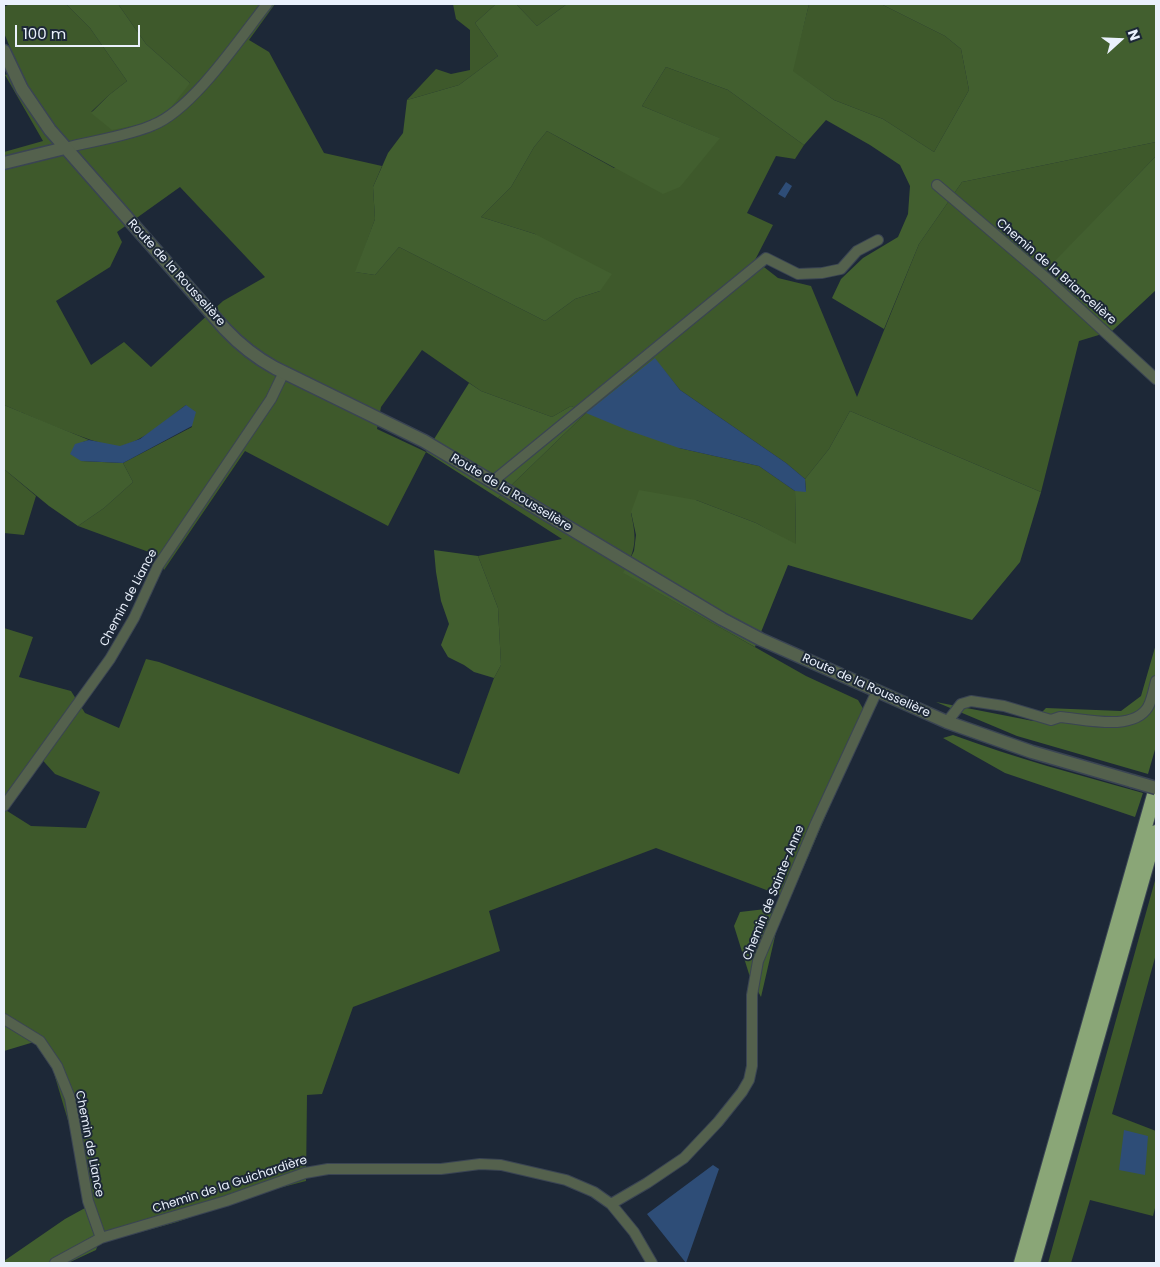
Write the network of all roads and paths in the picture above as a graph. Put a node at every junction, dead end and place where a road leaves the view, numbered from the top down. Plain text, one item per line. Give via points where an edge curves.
1 (267, 4) edge
2 (4, 51) edge
3 (64, 148) junction
4 (4, 163) edge
5 (937, 185) dead end
6 (878, 240) dead end
7 (284, 372) junction
8 (1156, 379) edge
9 (492, 482) junction
10 (1156, 681) edge
11 (877, 690) junction
12 (947, 722) junction
13 (1156, 788) edge
14 (4, 806) edge
15 (1156, 832) edge
16 (4, 1019) edge
17 (611, 1204) junction
18 (100, 1238) junction
19 (55, 1263) edge
20 (652, 1263) edge
21 (1021, 1263) edge
22 (1033, 1263) edge

1 - 3 street via 195,94 169,117 153,126
2 - 3 street, Route de la Rousselière via 30,101
3 - 4 street
3 - 7 street, Route de la Rousselière via 234,339 253,355
5 - 8 street, Chemin de la Briancelière via 1045,277
6 - 9 street via 857,251 841,269 822,273 798,274 766,258
7 - 9 street, Route de la Rousselière via 424,441
7 - 14 street, Chemin de Liance via 271,399 158,566 134,618 110,658
9 - 11 street, Route de la Rousselière via 722,619
10 - 12 street via 1148,706 1132,721 1060,717 1051,720 1004,706 971,701 961,704
11 - 12 street, Route de la Rousselière
11 - 17 street, Chemin de Sainte-Anne via 758,961 752,995 752,1066 749,1080 718,1122 684,1158
12 - 13 street, Route de la Rousselière, bridge via 1032,752
13 - 21 highway
15 - 22 highway
16 - 18 street, Chemin de Liance via 40,1041 56,1066 70,1098 88,1201
17 - 18 street, Chemin de la Guichardière via 594,1192 566,1180 501,1165 441,1169 328,1169 305,1173 226,1201
17 - 20 street, Chemin de la Guichardière via 634,1232
18 - 19 street, Chemin de la Guichardière

